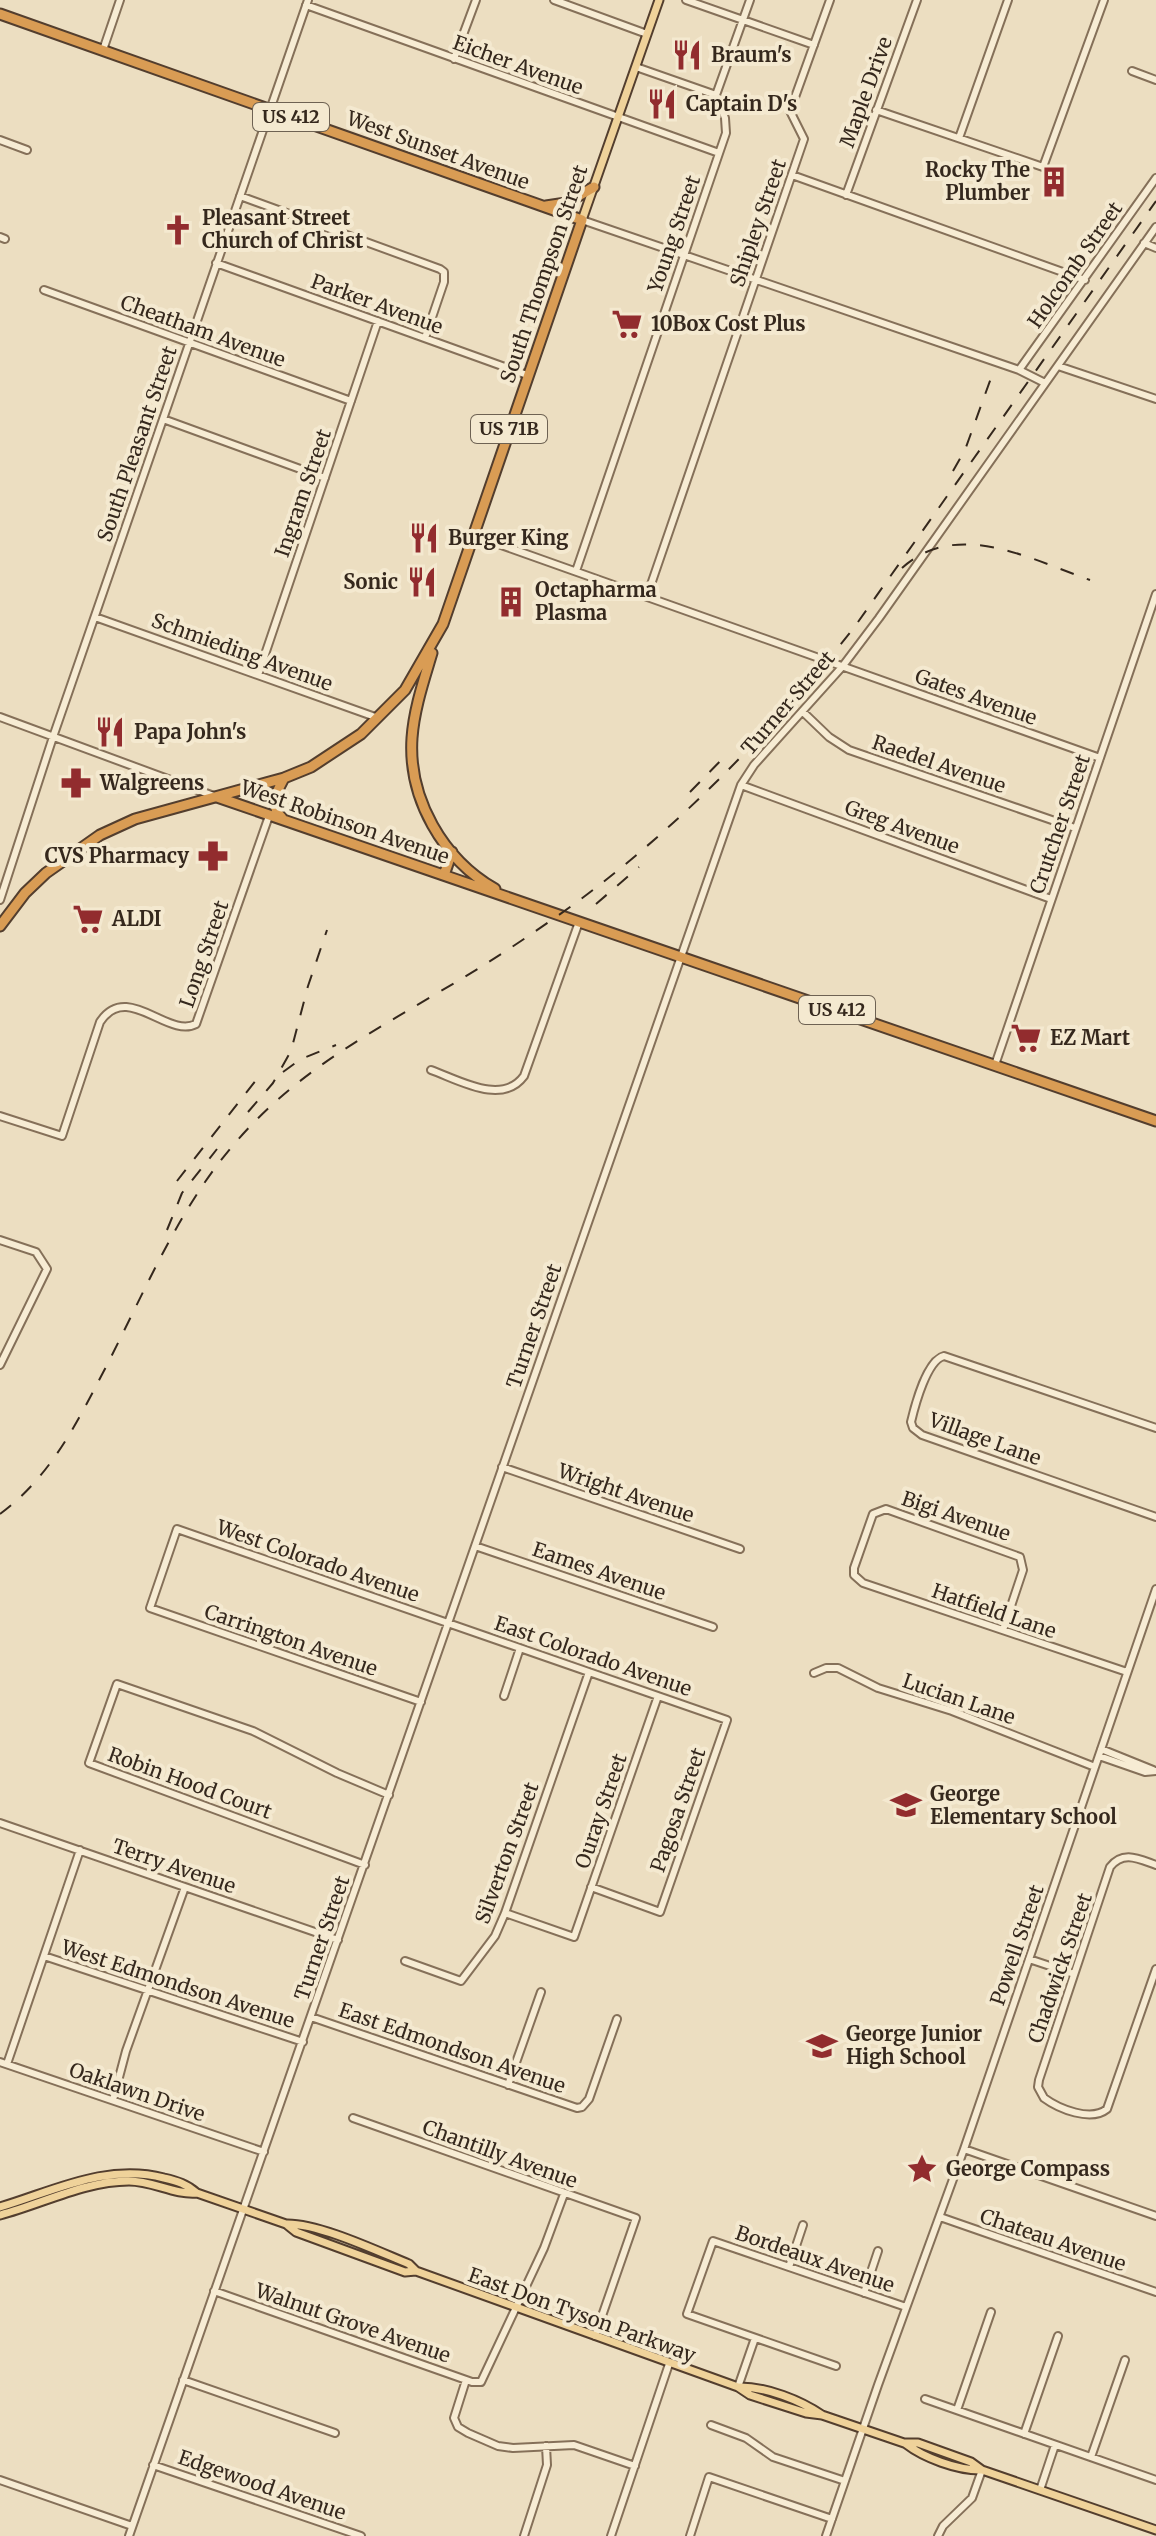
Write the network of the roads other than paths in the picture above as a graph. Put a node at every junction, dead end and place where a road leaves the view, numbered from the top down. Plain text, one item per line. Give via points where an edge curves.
1 (120, 0) edge
2 (476, 0) edge
3 (554, 0) edge
4 (659, 0) edge
5 (686, 0) edge
6 (750, 0) edge
7 (830, 0) edge
8 (917, 0) edge
9 (1008, 0) edge
10 (1104, 0) edge
11 (307, 2) edge
12 (565, 2) edge
13 (0, 14) edge
14 (742, 20) junction
15 (647, 34) junction
16 (814, 45) junction
17 (103, 50) junction
18 (454, 59) junction
19 (636, 67) junction
20 (1132, 71) dead end
21 (1156, 80) edge
22 (716, 95) junction
23 (270, 110) junction
24 (876, 110) junction
25 (618, 118) junction
26 (959, 138) junction
27 (0, 140) edge
28 (27, 150) dead end
29 (719, 153) junction
30 (792, 175) junction
31 (1156, 178) edge
32 (594, 187) junction
33 (846, 195) junction
34 (240, 196) junction
35 (543, 206) junction
36 (582, 220) junction
37 (1156, 227) edge
38 (1144, 243) junction
39 (1156, 248) edge
40 (683, 255) junction
41 (216, 263) junction
42 (1085, 280) junction
43 (755, 281) junction
44 (44, 290) dead end
45 (378, 321) junction
46 (425, 338) junction
47 (189, 343) junction
48 (1058, 366) junction
49 (1019, 370) junction
50 (527, 375) junction
51 (1045, 383) junction
52 (1156, 399) edge
53 (351, 401) junction
54 (163, 419) junction
55 (325, 478) junction
56 (473, 535) junction
57 (576, 571) junction
58 (1156, 594) edge
59 (647, 596) junction
60 (95, 617) junction
61 (436, 638) junction
62 (842, 667) junction
63 (258, 675) junction
64 (405, 690) junction
65 (417, 706) junction
66 (803, 712) junction
67 (0, 717) edge
68 (378, 718) junction
69 (53, 737) junction
70 (1100, 758) junction
71 (284, 778) junction
72 (741, 785) junction
73 (217, 797) junction
74 (269, 816) junction
75 (292, 824) junction
76 (1075, 828) junction
77 (454, 855) junction
78 (447, 876) junction
79 (512, 899) junction
80 (1051, 899) junction
81 (0, 900) edge
82 (579, 922) junction
83 (0, 926) edge
84 (680, 956) junction
85 (995, 1065) junction
86 (431, 1070) dead end
87 (0, 1116) edge
88 (1156, 1121) edge
89 (0, 1240) edge
90 (0, 1365) edge
91 (1156, 1428) edge
92 (502, 1467) junction
93 (1156, 1517) edge
94 (177, 1529) joint
95 (475, 1546) junction
96 (740, 1549) dead end
97 (854, 1575) joint
98 (1156, 1589) edge
99 (449, 1623) junction
100 (713, 1627) dead end
101 (1003, 1630) junction
102 (520, 1648) junction
103 (589, 1672) junction
104 (1127, 1672) junction
105 (814, 1673) dead end
106 (504, 1696) dead end
107 (658, 1696) junction
108 (421, 1702) junction
109 (727, 1720) joint
110 (1100, 1752) junction
111 (1095, 1767) junction
112 (389, 1795) junction
113 (0, 1823) edge
114 (80, 1850) junction
115 (365, 1865) junction
116 (1156, 1865) edge
117 (185, 1887) junction
118 (591, 1887) junction
119 (505, 1913) junction
120 (338, 1940) junction
121 (44, 1956) junction
122 (1029, 1959) junction
123 (405, 1961) dead end
124 (1156, 1969) edge
125 (1074, 1974) junction
126 (149, 1991) junction
127 (541, 1992) dead end
128 (311, 2017) junction
129 (617, 2019) dead end
130 (303, 2042) junction
131 (4, 2063) edge
132 (508, 2085) junction
133 (113, 2100) junction
134 (353, 2118) dead end
135 (964, 2149) junction
136 (264, 2152) junction
137 (197, 2193) junction
138 (564, 2194) junction
139 (0, 2207) edge
140 (243, 2209) junction
141 (0, 2215) edge
142 (1156, 2216) edge
143 (940, 2217) junction
144 (803, 2225) dead end
145 (878, 2251) dead end
146 (789, 2267) junction
147 (214, 2291) junction
148 (1156, 2292) edge
149 (864, 2293) junction
150 (906, 2307) junction
151 (515, 2308) junction
152 (991, 2312) dead end
153 (595, 2336) junction
154 (1058, 2336) dead end
155 (755, 2338) junction
156 (1125, 2360) dead end
157 (669, 2364) junction
158 (836, 2366) dead end
159 (183, 2380) junction
160 (466, 2380) junction
161 (738, 2387) junction
162 (925, 2399) dead end
163 (957, 2410) junction
164 (711, 2425) dead end
165 (864, 2429) junction
166 (335, 2433) dead end
167 (1024, 2434) junction
168 (1055, 2445) junction
169 (546, 2446) junction
170 (1091, 2457) junction
171 (153, 2465) junction
172 (635, 2466) junction
173 (982, 2470) junction
174 (0, 2480) edge
175 (1156, 2480) edge
176 (845, 2481) junction
177 (1040, 2490) junction
178 (832, 2519) junction
179 (132, 2526) junction
180 (1156, 2530) edge
181 (129, 2536) edge
182 (361, 2536) edge
183 (524, 2536) edge
184 (611, 2536) edge
185 (690, 2536) edge
186 (826, 2536) edge
187 (938, 2536) edge

1 - 17 street
2 - 18 street
3 - 12 street
4 - 15 main road, South Thompson Street / US 71B
5 - 14 street
6 - 14 street
7 - 16 street, Shipley Street
8 - 24 street, Maple Drive
9 - 26 street
10 - 26 street via 1043,167
11 - 18 street, Eicher Avenue
11 - 23 street, South Pleasant Street
12 - 15 street
13 - 17 highway, West Sunset Avenue / US 412
14 - 16 street
14 - 22 street
15 - 19 main road, South Thompson Street / US 71B
16 - 30 street, Shipley Street via 790,111 804,139
17 - 23 highway, West Sunset Avenue / US 412
18 - 25 street, Eicher Avenue
19 - 22 street
19 - 25 main road, South Thompson Street / US 71B
20 - 21 street
22 - 29 street, Young Street via 727,125
23 - 34 street, South Pleasant Street
23 - 35 highway, West Sunset Avenue / US 412
24 - 26 street
24 - 33 street, Maple Drive
25 - 29 street, Eicher Avenue
25 - 32 main road, South Thompson Street / US 71B
27 - 28 street
29 - 40 street, Young Street
30 - 33 street
30 - 43 street, Shipley Street
31 - 42 street, Holcomb Street
32 - 35 highway via 566,203
32 - 36 main road, South Thompson Street / US 71B
33 - 42 street
34 - 41 street, South Pleasant Street
34 - 46 street via 444,272
35 - 36 highway, West Sunset Avenue / US 412
36 - 40 street, West Sunset Avenue
36 - 50 highway, South Thompson Street / US 71B
37 - 38 street, Turner Street
38 - 39 street
38 - 48 street, Turner Street
40 - 43 street, West Sunset Avenue
40 - 57 street, Young Street
41 - 45 street, Parker Avenue
41 - 47 street, South Pleasant Street
42 - 49 street, Holcomb Street
43 - 49 street, West Sunset Avenue
43 - 59 street, Shipley Street
44 - 47 street, Cheatham Avenue
45 - 46 street, Parker Avenue
45 - 53 street, Ingram Street
46 - 50 street, Parker Avenue
47 - 53 street, Cheatham Avenue
47 - 54 street, South Pleasant Street
48 - 51 street, Turner Street
48 - 52 street
49 - 51 street, West Sunset Avenue
50 - 56 highway, South Thompson Street / US 71B
51 - 62 street, Turner Street
53 - 55 street, Ingram Street
54 - 55 street
54 - 60 street, South Pleasant Street
55 - 63 street, Ingram Street
56 - 57 street, Gates Avenue
56 - 61 highway, South Thompson Street / US 71B
57 - 59 street, Gates Avenue
58 - 70 street, Crutcher Street
59 - 62 street, Gates Avenue
60 - 63 street, Schmieding Avenue
60 - 69 street, South Pleasant Street
61 - 64 highway, South Thompson Street / US 71B
61 - 65 highway, US 412
62 - 66 street, Turner Street
62 - 70 street, Gates Avenue
63 - 68 street, Schmieding Avenue
64 - 65 highway
64 - 68 highway, South Thompson Street / US 71B
65 - 77 highway, US 412 via 412,752 417,787 430,820
66 - 72 street, Turner Street
66 - 76 street, Raedel Avenue via 849,750
67 - 69 street, West Robinson Avenue
68 - 71 highway, South Thompson Street / US 71B via 341,749
69 - 73 street, West Robinson Avenue
69 - 81 street, South Pleasant Street
70 - 76 street, Crutcher Street
71 - 73 highway, South Thompson Street / US 71B
71 - 75 highway via 274,805
72 - 80 street, Greg Avenue
72 - 84 street, Turner Street
73 - 74 highway, West Robinson Avenue
73 - 83 highway, South Thompson Street / US 71B via 135,819 100,835 46,873
74 - 75 highway, West Robinson Avenue
74 - 87 street, Long Street via 196,1024 185,1027 121,1007 106,1012 62,1136
75 - 78 highway, West Robinson Avenue
76 - 80 street, Crutcher Street
77 - 78 highway
77 - 79 highway, US 412 via 468,871
78 - 79 highway, West Robinson Avenue / US 412
79 - 82 highway, West Robinson Avenue / US 412
80 - 85 street, Crutcher Street
82 - 84 highway, West Robinson Avenue / US 412
82 - 86 street via 517,1086 496,1091
84 - 85 highway, US 412
84 - 92 street, Turner Street
85 - 88 highway, US 412
89 - 90 street via 36,1252 47,1269
91 - 93 street, Village Lane via 944,1356 931,1364 911,1422 922,1435
92 - 95 street, Turner Street
92 - 96 street, Wright Avenue
94 - 99 street, West Colorado Avenue
94 - 108 street, Carrington Avenue via 150,1608
95 - 99 street, Turner Street
95 - 100 street, Eames Avenue
97 - 101 street, Hatfield Lane via 863,1583
97 - 101 street, Bigi Avenue via 870,1518 886,1509 1017,1554 1023,1570
98 - 104 street, Powell Street
99 - 102 street, East Colorado Avenue
99 - 108 street, Turner Street
101 - 104 street, Hatfield Lane
102 - 103 street, East Colorado Avenue
102 - 106 street
103 - 107 street, East Colorado Avenue
103 - 119 street, Silverton Street
104 - 110 street, Powell Street
105 - 111 street, Lucian Lane via 838,1668 878,1688
107 - 109 street, East Colorado Avenue
107 - 118 street, Ouray Street
108 - 112 street, Turner Street
109 - 118 street, Pagosa Street via 660,1912
110 - 110 street via 1145,1772 1156,1771
110 - 111 street, Powell Street
111 - 122 street, Powell Street
112 - 115 street, Turner Street
112 - 115 street, Robin Hood Court via 253,1731 117,1684 89,1763
113 - 114 street, Terry Avenue
114 - 117 street, Terry Avenue
114 - 121 street
115 - 120 street, Turner Street
116 - 125 street, Chadwick Street via 1120,1857 1110,1867
117 - 120 street, Terry Avenue
117 - 126 street
118 - 119 street, Ouray Street via 574,1937
119 - 123 street, Silverton Street via 495,1936 461,1981
120 - 128 street, Turner Street
121 - 126 street, West Edmondson Avenue
121 - 131 street
122 - 125 street
122 - 135 street, Powell Street
124 - 125 street, Chadwick Street via 1111,2103 1102,2113 1087,2115 1049,2102 1040,2093 1039,2080
126 - 130 street, West Edmondson Avenue
126 - 133 street
127 - 132 street
128 - 130 street, Turner Street
128 - 132 street, East Edmondson Avenue
129 - 132 street, East Edmondson Avenue via 582,2107
130 - 136 street, Turner Street
131 - 133 street, Oaklawn Drive
133 - 136 street, Oaklawn Drive
134 - 138 street, Chantilly Avenue
135 - 142 street
135 - 143 street, Powell Street
136 - 140 street, Turner Street
137 - 139 main road via 167,2178 130,2172 94,2176
137 - 140 main road, East Don Tyson Parkway
137 - 141 main road via 148,2182 114,2182
138 - 151 street
138 - 153 street, Chantilly Avenue via 636,2218
140 - 147 street, Turner Street
140 - 151 main road, East Don Tyson Parkway
143 - 148 street, Chateau Avenue
143 - 150 street, Powell Street
144 - 146 street
145 - 149 street
146 - 149 street, Bordeaux Avenue
146 - 155 street, Bordeaux Avenue via 713,2241 687,2314
147 - 159 street, Turner Street
147 - 160 street, Walnut Grove Avenue
149 - 150 street, Bordeaux Avenue
150 - 165 street, Powell Street
151 - 153 main road, East Don Tyson Parkway
151 - 160 street, Walnut Grove Avenue via 481,2382
152 - 163 street
153 - 157 main road, East Don Tyson Parkway
154 - 167 street
155 - 158 street
155 - 161 street
156 - 170 street
157 - 161 main road, East Don Tyson Parkway
157 - 172 street
159 - 166 street
159 - 171 street, Turner Street
160 - 169 street via 454,2418 458,2427 498,2446
161 - 165 main road, East Don Tyson Parkway
162 - 163 street
163 - 167 street
164 - 176 street via 746,2438 773,2457
165 - 173 main road, East Don Tyson Parkway via 968,2470
165 - 176 street, Powell Street
167 - 168 street
168 - 170 street
168 - 177 street
169 - 172 street via 574,2445
169 - 183 street via 547,2465
170 - 175 street
171 - 179 street, Turner Street
171 - 182 street, Edgewood Avenue
172 - 184 street
173 - 177 main road, East Don Tyson Parkway
173 - 187 street via 972,2498
174 - 179 street
176 - 178 street, Powell Street
177 - 180 main road, East Don Tyson Parkway
178 - 185 street via 709,2477
178 - 186 street, Powell Street
179 - 181 street, Turner Street

